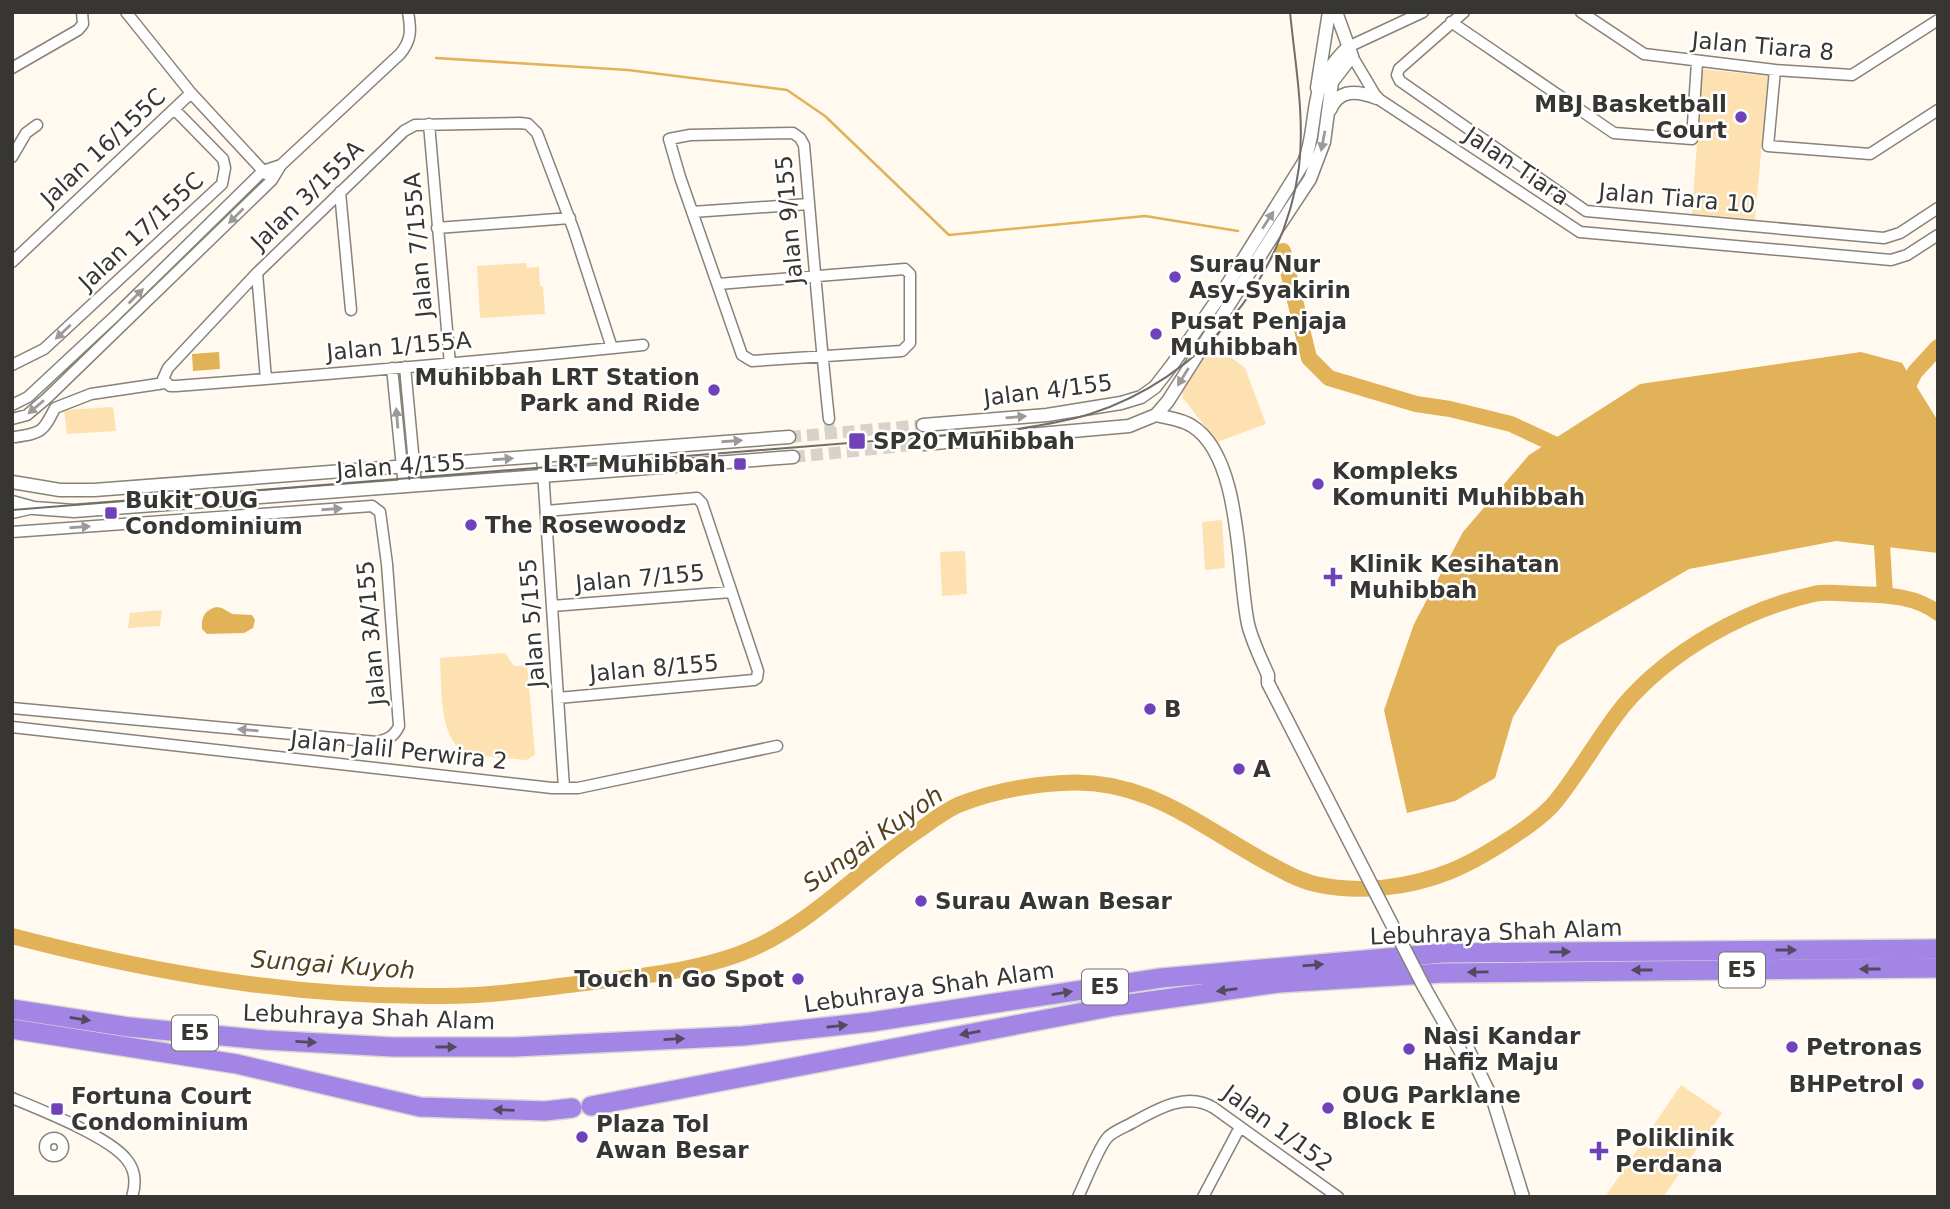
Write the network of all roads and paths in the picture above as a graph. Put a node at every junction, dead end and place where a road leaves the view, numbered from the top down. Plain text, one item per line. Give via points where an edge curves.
1 (82, 12) edge
2 (126, 12) edge
3 (408, 12) edge
4 (1329, 12) edge
5 (1336, 12) edge
6 (1423, 12) edge
7 (1464, 12) edge
8 (1581, 12) edge
9 (1938, 20) edge
10 (1451, 23) junction
11 (1350, 51) junction
12 (1697, 62) junction
13 (12, 68) edge
14 (1775, 71) junction
15 (191, 93) junction
16 (1317, 95) junction
17 (1377, 98) junction
18 (174, 109) junction
19 (1938, 110) edge
20 (1327, 116) junction
21 (429, 124) junction
22 (37, 125) dead end
23 (16, 143) edge
24 (12, 157) edge
25 (281, 165) junction
26 (263, 171) junction
27 (272, 180) junction
28 (340, 192) junction
29 (809, 204) junction
30 (1938, 208) edge
31 (692, 212) junction
32 (570, 218) junction
33 (1702, 222) junction
34 (1740, 225) junction
35 (437, 228) junction
36 (1938, 235) edge
37 (1701, 243) junction
38 (1738, 247) junction
39 (12, 261) edge
40 (257, 272) junction
41 (815, 276) junction
42 (718, 284) junction
43 (351, 310) dead end
44 (643, 345) dead end
45 (612, 348) junction
46 (822, 356) junction
47 (450, 364) junction
48 (12, 365) edge
49 (405, 367) junction
50 (392, 368) junction
51 (266, 379) junction
52 (164, 381) junction
53 (12, 405) edge
54 (1156, 415) junction
55 (12, 419) edge
56 (829, 419) tunnel mouth
57 (923, 425) tunnel mouth
58 (15, 437) dead end
59 (789, 437) tunnel mouth
60 (925, 444) tunnel mouth
61 (542, 456) junction
62 (793, 457) tunnel mouth
63 (408, 466) junction
64 (544, 477) junction
65 (12, 482) edge
66 (410, 486) junction
67 (12, 502) edge
68 (34, 508) junction
69 (546, 511) junction
70 (12, 513) edge
71 (12, 532) edge
72 (732, 592) junction
73 (552, 606) junction
74 (558, 698) junction
75 (12, 708) edge
76 (12, 727) edge
77 (777, 746) dead end
78 (564, 788) junction
79 (1938, 949) edge
80 (1938, 968) edge
81 (12, 1009) edge
82 (12, 1029) edge
83 (12, 1098) edge
84 (62, 1120) junction
85 (1240, 1127) junction
86 (55, 1138) dead end
87 (1515, 1188) edge
88 (1320, 1192) edge
89 (132, 1197) edge
90 (1078, 1197) edge
91 (1203, 1197) edge
92 (1338, 1197) edge
93 (1523, 1197) edge

1 - 13 street via 83,24 78,30
2 - 15 street
3 - 25 street via 411,32 406,47
4 - 16 street
5 - 11 street
6 - 11 street
7 - 10 street
8 - 12 street, Jalan Tiara 8 via 1644,54
9 - 14 street, Jalan Tiara 8 via 1852,75
10 - 12 street via 1614,133 1692,139
10 - 33 street, Jalan Tiara 10 via 1399,69 1401,81 1586,211
11 - 16 street, Jalan 4/155 via 1327,71
11 - 17 street, Jalan Tiara
11 - 20 street via 1332,82
12 - 14 street, Jalan Tiara 8
14 - 19 street via 1768,146 1871,154
15 - 18 street, Jalan 16/155C
15 - 26 street
57 -> 16 street, Jalan 4/155 via 1047,415 1121,403 1155,387 1224,290 1304,162
17 - 20 street via 1359,92 1345,95 1334,100
17 - 37 street, Jalan Tiara via 1580,232
18 - 39 street, Jalan 16/155C
18 -> 48 street, Jalan 17/155C via 223,159 222,184 44,349
20 -> 54 street via 1324,142 1310,180
21 - 28 street, Jalan 3/155A via 404,131
21 - 32 street, Jalan 3/155A via 528,124 537,133
21 - 35 street, Jalan 7/155A
22 - 23 street
23 - 24 street
25 - 26 street
25 - 27 street
26 - 27 street
53 -> 26 street via 28,397 116,316
27 -> 55 street via 46,399 27,415
28 - 40 street, Jalan 3/155A
28 - 43 street
29 - 31 street
29 - 31 street, Jalan 9/155 via 804,145 793,133 671,137
29 - 41 street, Jalan 9/155
30 - 34 street, Jalan Tiara 10 via 1885,238
31 - 42 street, Jalan 9/155
32 - 35 street
32 - 45 street
33 - 34 street, Jalan Tiara 10
33 - 37 street
34 - 38 street
35 - 47 street, Jalan 7/155A
36 - 38 street, Jalan Tiara via 1891,260
37 - 38 street, Jalan Tiara
40 - 51 street
40 - 52 street, Jalan 3/155A via 168,368
41 - 42 street
41 - 46 street, Jalan 9/155
41 - 46 street via 908,271 911,338 907,347
42 - 46 street, Jalan 9/155 via 746,359
44 - 45 street, Jalan 1/155A
45 - 47 street, Jalan 1/155A
46 - 56 street, Jalan 9/155
47 - 49 street, Jalan 1/155A
49 - 50 street, Jalan 1/155A
49 - 63 street
50 - 51 street, Jalan 1/155A
63 -> 50 street
51 - 52 street, Jalan 1/155A via 176,386
52 - 58 street, Jalan 1/155A via 91,394 55,408 38,434
54 - 60 street, Jalan 4/155 via 1129,426
54 - 87 street via 1194,427 1219,458 1233,513 1248,626 1270,679 1494,1103
61 -> 59 street, Jalan 4/155
63 -> 61 street, Jalan 4/155
61 - 64 street, Jalan 5/155
62 - 64 street, Jalan 4/155
63 - 65 street, Jalan 4/155 via 94,490
63 - 66 street
64 - 66 street, Jalan 4/155
64 - 69 street, Jalan 5/155
66 - 68 street, Jalan 4/155 via 74,511
67 - 68 street, Jalan 4/155
68 - 70 street
69 - 72 street via 697,498
69 - 73 street, Jalan 5/155
71 -> 75 street, Jalan 3A/155 via 377,508 387,564 399,726 388,739 377,742
72 - 73 street, Jalan 7/155
72 - 74 street, Jalan 8/155 via 758,671 754,680
73 - 74 street, Jalan 5/155
74 - 78 street, Jalan 5/155
76 - 78 street, Jalan Jalil Perwira 2
77 - 78 street, Jalan Jalil Perwira 2
81 -> 79 highway, Lebuhraya Shah Alam / E5 via 129,1027 265,1040 514,1047 743,1036 871,1022 1161,978 1443,953
80 -> 82 highway, Lebuhraya Shah Alam / E5 via 1444,973 1279,982 1115,1006 545,1111 420,1107 237,1064
83 - 84 street
84 - 86 street
84 - 89 street via 114,1147 127,1160 134,1173
85 - 88 street, Jalan 1/152
85 - 90 street, Jalan 1/152 via 1203,1100 1172,1103 1151,1112 1108,1138
85 - 91 street
87 - 93 street
88 - 92 street, Jalan 1/152

